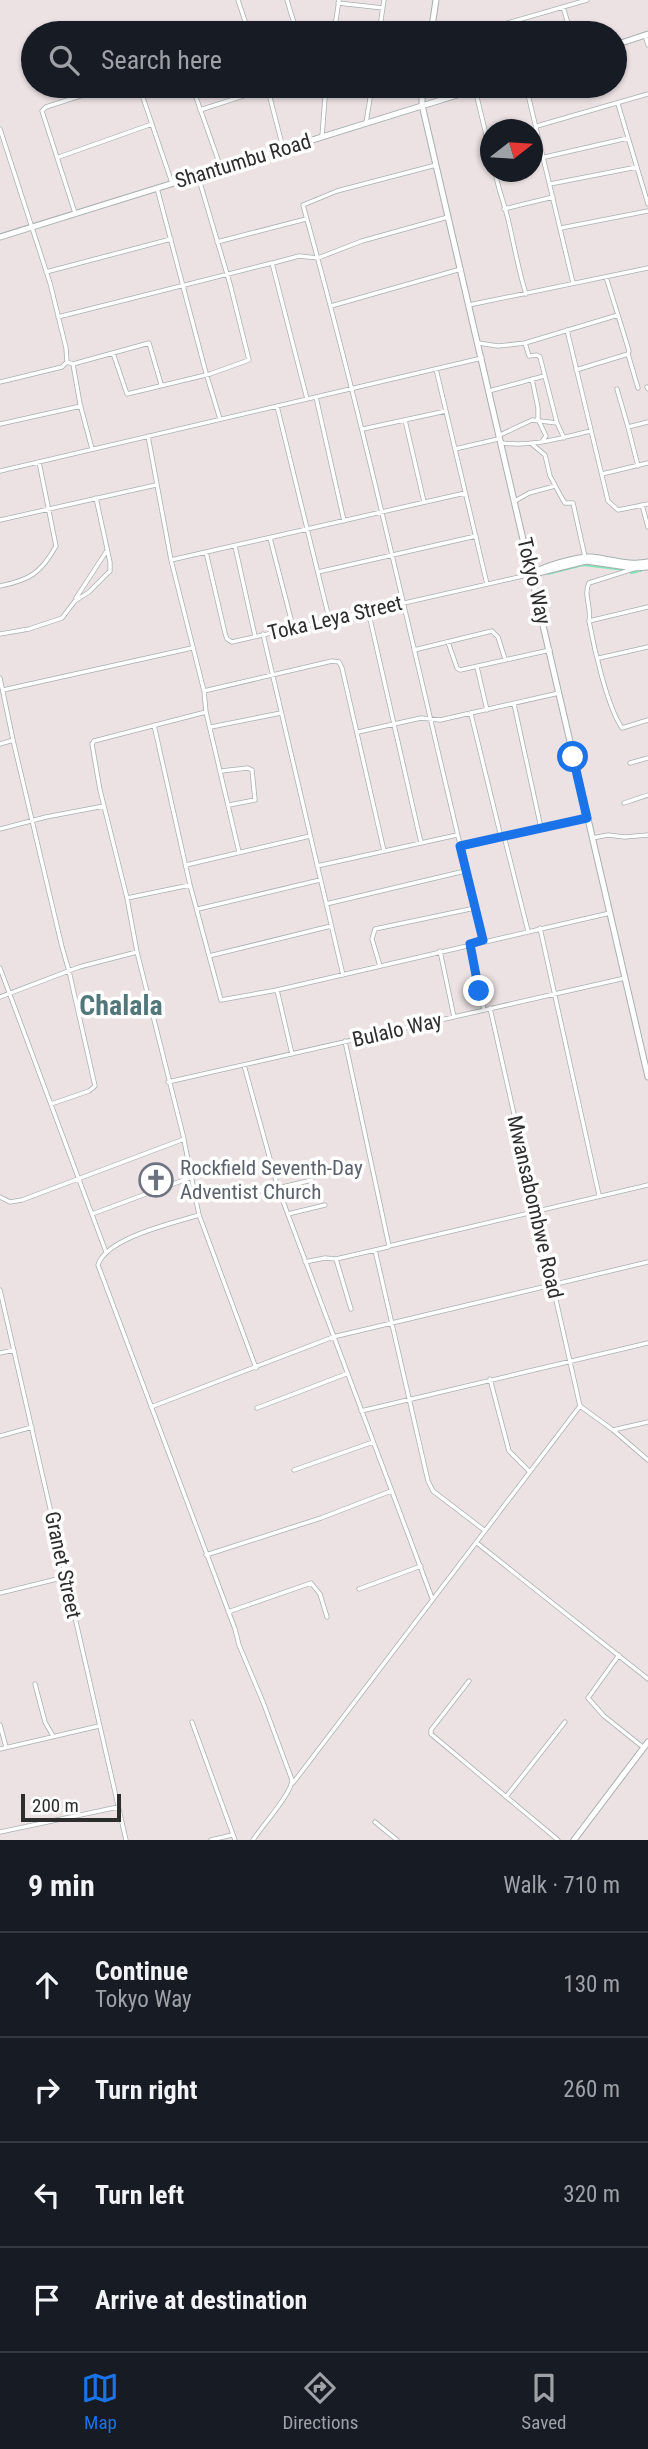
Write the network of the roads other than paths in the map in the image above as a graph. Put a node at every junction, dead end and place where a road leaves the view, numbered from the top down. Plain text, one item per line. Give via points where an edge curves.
1 (239, 0) edge
2 (287, 0) edge
3 (384, 0) edge
4 (436, 0) edge
5 (587, 0) edge
6 (339, 2) edge
7 (563, 7) junction
8 (383, 8) junction
9 (246, 21) edge
10 (293, 21) edge
11 (336, 21) edge
12 (381, 21) edge
13 (433, 21) edge
14 (514, 21) edge
15 (567, 21) edge
16 (647, 35) edge
17 (627, 42) edge
18 (648, 45) edge
19 (648, 94) edge
20 (76, 98) edge
21 (143, 98) edge
22 (196, 98) edge
23 (235, 98) edge
24 (270, 98) edge
25 (325, 98) edge
26 (370, 98) edge
27 (422, 98) edge
28 (445, 98) edge
29 (483, 98) edge
30 (529, 98) edge
31 (618, 104) junction
32 (422, 105) junction
33 (200, 110) junction
34 (486, 119) edge
35 (535, 119) edge
36 (152, 124) junction
37 (366, 124) junction
38 (543, 124) edge
39 (0, 129) edge
40 (322, 137) junction
41 (628, 138) junction
42 (283, 148) junction
43 (543, 153) edge
44 (58, 158) junction
45 (544, 158) junction
46 (436, 165) junction
47 (637, 167) junction
48 (221, 168) junction
49 (198, 176) junction
50 (497, 182) edge
51 (172, 184) junction
52 (550, 184) junction
53 (157, 188) junction
54 (554, 197) junction
55 (648, 204) edge
56 (504, 209) junction
57 (648, 211) edge
58 (75, 213) junction
59 (448, 217) junction
60 (307, 219) junction
61 (31, 227) junction
62 (561, 228) junction
63 (0, 237) edge
64 (170, 239) junction
65 (217, 242) junction
66 (317, 258) junction
67 (272, 263) junction
68 (461, 269) junction
69 (648, 269) edge
70 (46, 272) junction
71 (228, 276) junction
72 (606, 277) junction
73 (573, 284) junction
74 (183, 285) junction
75 (526, 294) junction
76 (469, 305) junction
77 (330, 306) junction
78 (618, 315) junction
79 (58, 317) junction
80 (567, 330) junction
81 (525, 342) junction
82 (478, 343) junction
83 (113, 353) junction
84 (628, 354) junction
85 (482, 358) junction
86 (67, 362) junction
87 (73, 364) junction
88 (436, 369) junction
89 (576, 370) junction
90 (206, 373) junction
91 (544, 376) junction
92 (532, 379) junction
93 (0, 382) edge
94 (161, 384) junction
95 (352, 388) junction
96 (638, 388) dead end
97 (617, 389) dead end
98 (489, 391) junction
99 (316, 397) junction
100 (307, 399) junction
101 (80, 406) junction
102 (277, 406) junction
103 (446, 411) junction
104 (220, 419) junction
105 (538, 419) junction
106 (405, 420) junction
107 (648, 422) edge
108 (557, 423) junction
109 (0, 424) edge
110 (628, 427) junction
111 (363, 429) junction
112 (591, 431) junction
113 (148, 436) junction
114 (564, 438) junction
115 (501, 439) junction
116 (541, 443) junction
117 (533, 445) junction
118 (92, 449) junction
119 (455, 449) junction
120 (39, 462) junction
121 (648, 463) edge
122 (638, 466) junction
123 (0, 471) edge
124 (602, 474) junction
125 (156, 485) junction
126 (556, 486) junction
127 (466, 493) junction
128 (96, 498) junction
129 (515, 501) junction
130 (424, 502) junction
131 (648, 504) edge
132 (642, 505) junction
133 (48, 509) junction
134 (383, 512) junction
135 (0, 520) edge
136 (344, 521) junction
137 (648, 527) edge
138 (307, 530) junction
139 (476, 536) junction
140 (270, 538) junction
141 (235, 546) junction
142 (107, 550) junction
143 (206, 552) junction
144 (392, 555) junction
145 (585, 557) junction
146 (171, 560) junction
147 (529, 563) junction
148 (648, 564) edge
149 (635, 566) junction
150 (544, 570) junction
151 (317, 572) junction
152 (532, 574) junction
153 (487, 584) junction
154 (535, 585) junction
155 (0, 586) edge
156 (404, 602) junction
157 (73, 603) junction
158 (648, 607) edge
159 (368, 610) junction
160 (329, 619) junction
161 (589, 621) junction
162 (293, 627) junction
163 (0, 634) edge
164 (263, 635) junction
165 (255, 636) junction
166 (448, 642) junction
167 (648, 647) edge
168 (192, 648) junction
169 (414, 650) junction
170 (550, 650) junction
171 (599, 658) junction
172 (505, 659) junction
173 (477, 666) junction
174 (273, 676) junction
175 (0, 678) edge
176 (3, 690) junction
177 (204, 691) junction
178 (559, 693) junction
179 (514, 704) junction
180 (487, 710) junction
181 (206, 712) junction
182 (281, 713) junction
183 (471, 714) junction
184 (429, 719) junction
185 (648, 720) edge
186 (394, 724) junction
187 (154, 725) junction
188 (211, 727) junction
189 (358, 732) junction
190 (13, 740) junction
191 (0, 744) edge
192 (648, 758) edge
193 (630, 762) dead end
194 (221, 771) junction
195 (648, 795) edge
196 (624, 803) dead end
197 (229, 805) junction
198 (104, 806) junction
199 (587, 818) junction
200 (33, 820) junction
201 (541, 828) junction
202 (0, 829) edge
203 (457, 835) junction
204 (648, 835) edge
205 (310, 836) junction
206 (503, 836) junction
207 (592, 838) junction
208 (421, 843) junction
209 (460, 846) junction
210 (384, 851) junction
211 (239, 852) junction
212 (186, 865) junction
213 (317, 866) junction
214 (465, 871) junction
215 (320, 880) junction
216 (190, 885) junction
217 (127, 898) junction
218 (326, 904) junction
219 (475, 908) junction
220 (198, 909) junction
221 (610, 912) junction
222 (331, 926) junction
223 (540, 928) junction
224 (528, 931) junction
225 (483, 940) junction
226 (470, 944) junction
227 (440, 951) junction
228 (137, 952) junction
229 (209, 956) junction
230 (380, 966) junction
231 (0, 968) edge
232 (69, 971) junction
233 (343, 975) junction
234 (625, 978) junction
235 (277, 990) junction
236 (10, 993) junction
237 (556, 993) junction
238 (0, 997) edge
239 (490, 1008) junction
240 (484, 1010) junction
241 (454, 1017) junction
242 (345, 1041) junction
243 (292, 1054) junction
244 (244, 1065) junction
245 (648, 1077) edge
246 (169, 1082) junction
247 (51, 1104) junction
248 (184, 1139) junction
249 (191, 1177) junction
250 (79, 1178) junction
251 (312, 1180) dead end
252 (648, 1185) edge
253 (278, 1188) junction
254 (599, 1195) junction
255 (0, 1197) edge
256 (325, 1206) dead end
257 (535, 1211) junction
258 (92, 1214) junction
259 (288, 1214) junction
260 (199, 1215) junction
261 (389, 1247) junction
262 (375, 1250) junction
263 (106, 1252) junction
264 (336, 1259) junction
265 (305, 1262) junction
266 (648, 1262) edge
267 (553, 1285) junction
268 (0, 1290) edge
269 (351, 1309) dead end
270 (390, 1323) junction
271 (333, 1337) junction
272 (648, 1343) edge
273 (14, 1350) junction
274 (0, 1353) edge
275 (571, 1360) junction
276 (256, 1368) junction
277 (346, 1374) junction
278 (490, 1379) junction
279 (408, 1399) junction
280 (580, 1406) junction
281 (150, 1407) junction
282 (257, 1408) dead end
283 (360, 1411) junction
284 (648, 1422) edge
285 (32, 1427) junction
286 (613, 1430) junction
287 (0, 1436) edge
288 (373, 1442) junction
289 (648, 1460) edge
290 (294, 1470) dead end
291 (530, 1472) junction
292 (391, 1491) junction
293 (484, 1530) junction
294 (476, 1543) junction
295 (206, 1555) junction
296 (421, 1566) junction
297 (65, 1577) junction
298 (359, 1589) dead end
299 (0, 1593) edge
300 (432, 1598) junction
301 (228, 1612) junction
302 (327, 1618) dead end
303 (619, 1655) junction
304 (648, 1679) edge
305 (469, 1681) dead end
306 (35, 1684) dead end
307 (192, 1722) dead end
308 (565, 1722) dead end
309 (0, 1725) edge
310 (99, 1726) junction
311 (53, 1737) junction
312 (646, 1745) edge
313 (6, 1747) junction
314 (0, 1749) edge
315 (292, 1784) junction
316 (506, 1797) junction
317 (118, 1807) junction
318 (375, 1822) dead end
319 (0, 1832) edge
320 (234, 1838) edge
321 (126, 1840) edge
322 (211, 1840) edge
323 (253, 1840) edge
324 (397, 1840) edge
325 (558, 1840) edge
326 (574, 1840) edge

1 - 9 street
2 - 10 street
3 - 8 street
4 - 13 street
5 - 7 street
6 - 8 street
6 - 11 street
7 - 14 street
7 - 15 street
8 - 12 street
16 - 17 street
16 - 18 street
19 - 31 street
20 - 44 street via 43,109
21 - 36 street
22 - 33 street
23 - 33 street
24 - 42 street
25 - 40 street
26 - 37 street
27 - 32 street, Tokyo Way
28 - 32 street, Shantumbu Road
29 - 34 street
30 - 35 street
31 - 38 street
31 - 41 street
32 - 37 street, Shantumbu Road
32 - 46 street, Tokyo Way
33 - 48 street
36 - 44 street
36 - 51 street
37 - 40 street, Shantumbu Road
39 - 61 street
40 - 42 street, Shantumbu Road
41 - 45 street
41 - 47 street
42 - 48 street, Shantumbu Road
43 - 45 street
44 - 58 street
45 - 52 street
46 - 59 street, Tokyo Way
46 - 60 street via 337,191 303,205
47 - 52 street
47 - 55 street
48 - 49 street, Shantumbu Road
49 - 51 street, Shantumbu Road
49 - 65 street
50 - 56 street
51 - 53 street, Shantumbu Road
52 - 54 street
53 - 58 street, Shantumbu Road
53 - 64 street
54 - 56 street
54 - 62 street
56 - 75 street
57 - 62 street
58 - 61 street, Shantumbu Road
59 - 66 street
59 - 68 street, Tokyo Way
60 - 65 street
60 - 66 street
61 - 63 street, Shantumbu Road
61 - 70 street
62 - 73 street
64 - 70 street
64 - 74 street
65 - 71 street
66 - 67 street via 299,256
66 - 77 street
67 - 71 street
67 - 100 street
68 - 76 street, Tokyo Way
68 - 77 street
69 - 72 street
70 - 79 street
71 - 74 street
71 - 90 street via 249,360
72 - 73 street
72 - 78 street
73 - 75 street
74 - 79 street
74 - 90 street
75 - 76 street
76 - 82 street, Tokyo Way
77 - 95 street
78 - 80 street
78 - 84 street
79 - 86 street
80 - 81 street
80 - 89 street
81 - 82 street
81 - 91 street via 529,356 539,355
82 - 85 street, Tokyo Way
83 - 87 street
83 - 94 street via 127,394
83 - 94 street via 149,343
84 - 89 street
84 - 96 street
85 - 88 street
85 - 98 street, Tokyo Way
86 - 87 street
86 - 93 street
87 - 101 street
88 - 95 street
88 - 103 street
89 - 112 street
90 - 94 street
90 - 104 street
91 - 92 street
91 - 108 street
92 - 98 street
92 - 105 street
95 - 99 street
95 - 111 street
97 - 110 street
98 - 115 street, Tokyo Way
99 - 100 street
99 - 136 street
100 - 102 street
101 - 109 street
101 - 118 street
102 - 104 street
102 - 138 street
103 - 106 street
103 - 119 street
104 - 113 street
105 - 108 street
105 - 115 street
105 - 116 street via 546,436
106 - 111 street
106 - 130 street
107 - 110 street
108 - 114 street
110 - 122 street
111 - 134 street
112 - 114 street
112 - 124 street
113 - 118 street
113 - 125 street
114 - 116 street
115 - 117 street
115 - 119 street
115 - 129 street, Tokyo Way
116 - 117 street
117 - 126 street via 545,455
118 - 120 street
119 - 127 street
120 - 123 street
120 - 133 street
121 - 122 street
122 - 124 street
124 - 132 street via 614,508
125 - 128 street
125 - 146 street
126 - 129 street via 529,492
126 - 145 street via 565,503 573,503
127 - 130 street
127 - 139 street
128 - 133 street
128 - 142 street
129 - 147 street, Tokyo Way
130 - 134 street
131 - 132 street
132 - 137 street
133 - 135 street
133 - 155 street via 57,541 54,550 30,578
134 - 136 street
134 - 144 street
136 - 138 street
138 - 140 street
138 - 151 street
139 - 144 street
139 - 153 street
140 - 141 street
140 - 162 street
141 - 143 street
141 - 165 street
142 - 157 street
142 - 157 street via 110,571
143 - 146 street
143 - 165 street, Toka Leya Street via 227,639 232,642
144 - 151 street
144 - 156 street
145 - 149 street
145 - 150 street
146 - 168 street
147 - 150 street
147 - 152 street, Tokyo Way
148 - 149 street
149 - 150 street via 586,561
149 - 161 street via 589,583
150 - 152 street
150 - 154 street
151 - 160 street
152 - 153 street, Toka Leya Street
152 - 154 street, Tokyo Way
153 - 156 street, Toka Leya Street
154 - 170 street, Tokyo Way
156 - 159 street, Toka Leya Street
156 - 169 street
157 - 163 street via 59,620
158 - 161 street
159 - 160 street, Toka Leya Street
159 - 186 street
160 - 162 street, Toka Leya Street
161 - 171 street
162 - 164 street, Toka Leya Street
164 - 165 street, Toka Leya Street
164 - 174 street
166 - 169 street
166 - 172 street via 494,632
166 - 173 street via 458,670
167 - 171 street
168 - 176 street
168 - 177 street
169 - 184 street
170 - 172 street
170 - 178 street, Tokyo Way
171 - 185 street via 622,728
172 - 173 street
173 - 180 street
174 - 177 street
174 - 182 street
174 - 189 street via 339,662
175 - 176 street
176 - 190 street
177 - 181 street
178 - 179 street
178 - 199 street, Tokyo Way
179 - 180 street
179 - 201 street
180 - 183 street
181 - 187 street
181 - 188 street
182 - 188 street
182 - 205 street
183 - 184 street
183 - 206 street
184 - 186 street
184 - 203 street
186 - 189 street
186 - 208 street
187 - 198 street via 92,742
187 - 212 street
188 - 194 street
189 - 210 street
190 - 191 street
190 - 200 street
192 - 193 street
194 - 197 street
194 - 197 street via 252,770 255,800
195 - 196 street
197 - 211 street
198 - 200 street
198 - 217 street
199 - 201 street
199 - 207 street, Tokyo Way
200 - 202 street
200 - 232 street
201 - 206 street
203 - 208 street
203 - 209 street
204 - 207 street
205 - 211 street
205 - 213 street
206 - 209 street
206 - 224 street
207 - 221 street, Tokyo Way
208 - 210 street
209 - 214 street
210 - 213 street
211 - 212 street
212 - 216 street
213 - 215 street
214 - 218 street
214 - 219 street
215 - 218 street
215 - 220 street
216 - 217 street
216 - 220 street
217 - 228 street
218 - 222 street
219 - 225 street
219 - 230 street via 375,929 372,939
220 - 229 street
221 - 223 street
221 - 234 street, Tokyo Way
222 - 229 street
222 - 233 street
223 - 224 street
223 - 237 street
224 - 225 street
225 - 226 street
226 - 227 street
226 - 240 street
227 - 230 street
227 - 241 street
228 - 232 street
228 - 246 street
229 - 235 street via 220,1000
230 - 233 street
231 - 236 street
232 - 236 street
232 - 247 street via 94,1086
233 - 235 street
234 - 237 street, Bulalo Way
234 - 245 street, Tokyo Way
235 - 243 street
236 - 238 street
236 - 247 street
237 - 239 street, Bulalo Way
237 - 254 street
239 - 240 street, Bulalo Way
239 - 257 street, Mwansabombwe Road
240 - 241 street, Bulalo Way
241 - 242 street, Bulalo Way
242 - 243 street, Bulalo Way
242 - 261 street
243 - 244 street, Bulalo Way
244 - 246 street, Bulalo Way
244 - 253 street
246 - 248 street
247 - 250 street
248 - 249 street
248 - 250 street
249 - 258 street
249 - 260 street
250 - 255 street via 22,1200 10,1202
250 - 258 street
251 - 253 street
252 - 254 street
253 - 259 street
254 - 257 street
256 - 259 street
257 - 261 street
257 - 267 street, Mwansabombwe Road
258 - 263 street
259 - 265 street
260 - 263 street via 131,1238
260 - 276 street
261 - 262 street
262 - 264 street
262 - 270 street
263 - 281 street via 98,1265
264 - 265 street
264 - 269 street
265 - 271 street
266 - 267 street
267 - 270 street
267 - 275 street, Mwansabombwe Road
268 - 273 street, Granet Street
270 - 271 street
270 - 279 street
271 - 276 street
271 - 277 street
272 - 275 street
273 - 274 street
273 - 285 street, Granet Street
275 - 278 street
275 - 280 street, Mwansabombwe Road
276 - 281 street
277 - 282 street
277 - 283 street
278 - 279 street
278 - 291 street via 509,1451
279 - 283 street
279 - 293 street via 432,1489
280 - 286 street
280 - 291 street
281 - 295 street
283 - 288 street
284 - 286 street
285 - 287 street
285 - 297 street, Granet Street
286 - 289 street
288 - 290 street
288 - 292 street
291 - 293 street
292 - 295 street
292 - 296 street
293 - 294 street
294 - 300 street
294 - 303 street
295 - 301 street
296 - 298 street
296 - 300 street
297 - 299 street
297 - 310 street, Granet Street
300 - 315 street
301 - 302 street via 311,1583 320,1594
301 - 315 street
303 - 304 street
303 - 312 street via 588,1699
305 - 316 street via 430,1734
306 - 311 street
307 - 320 street
308 - 316 street
309 - 313 street
310 - 311 street
310 - 317 street, Granet Street
311 - 313 street
312 - 326 street
313 - 314 street
315 - 323 street
316 - 325 street
317 - 319 street
317 - 321 street, Granet Street
318 - 324 street
320 - 322 street

